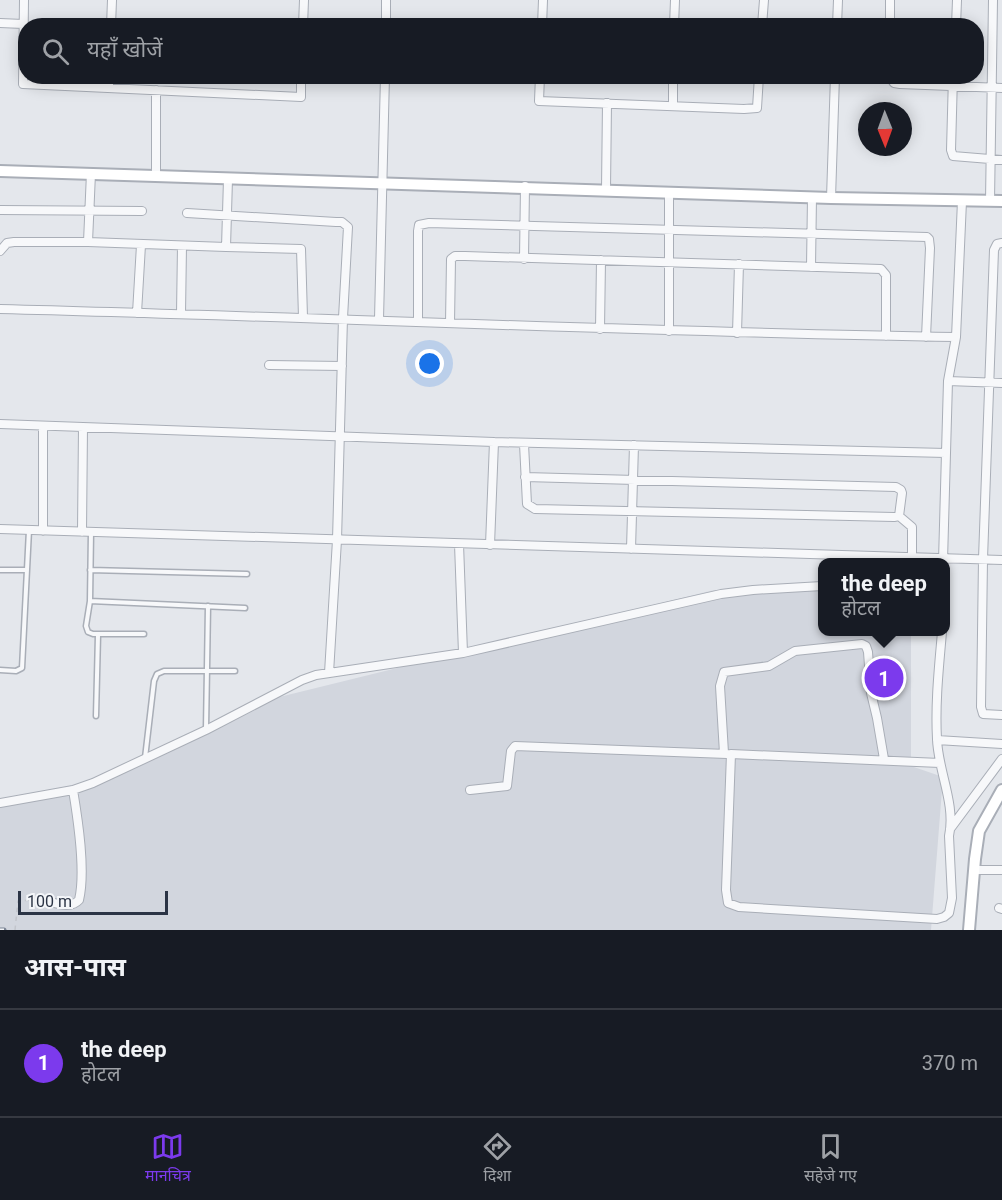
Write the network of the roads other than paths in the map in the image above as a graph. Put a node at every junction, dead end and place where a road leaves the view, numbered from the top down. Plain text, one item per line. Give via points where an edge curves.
1 (24, 0) edge
2 (112, 0) edge
3 (304, 0) edge
4 (386, 0) edge
5 (543, 0) edge
6 (675, 0) edge
7 (764, 0) edge
8 (838, 0) edge
9 (890, 0) edge
10 (957, 0) edge
11 (993, 0) edge
12 (23, 18) edge
13 (111, 18) edge
14 (303, 18) edge
15 (386, 18) edge
16 (542, 18) edge
17 (674, 18) edge
18 (763, 18) edge
19 (837, 18) edge
20 (890, 18) edge
21 (956, 18) edge
22 (998, 20) edge
23 (0, 23) edge
24 (18, 24) edge
25 (23, 84) edge
26 (109, 84) edge
27 (302, 84) edge
28 (385, 84) edge
29 (540, 84) edge
30 (673, 84) edge
31 (758, 84) edge
32 (835, 84) edge
33 (900, 84) edge
34 (953, 84) edge
35 (953, 87) junction
36 (109, 88) junction
37 (992, 88) junction
38 (1002, 88) edge
39 (156, 90) junction
40 (608, 103) junction
41 (673, 106) junction
42 (991, 158) junction
43 (1002, 160) edge
44 (0, 171) edge
45 (91, 173) junction
46 (156, 174) junction
47 (228, 179) junction
48 (382, 182) junction
49 (525, 186) junction
50 (606, 189) junction
51 (669, 192) junction
52 (812, 197) junction
53 (831, 198) junction
54 (962, 201) junction
55 (990, 201) junction
56 (1002, 201) edge
57 (0, 210) edge
58 (89, 210) junction
59 (142, 211) dead end
60 (187, 213) dead end
61 (226, 215) junction
62 (525, 224) junction
63 (669, 231) junction
64 (811, 235) junction
65 (88, 242) junction
66 (1002, 243) edge
67 (141, 245) junction
68 (182, 246) junction
69 (226, 247) junction
70 (0, 251) edge
71 (524, 258) junction
72 (601, 261) junction
73 (669, 262) junction
74 (739, 264) junction
75 (811, 267) junction
76 (0, 309) edge
77 (137, 313) junction
78 (181, 314) junction
79 (303, 317) junction
80 (343, 318) junction
81 (379, 319) junction
82 (418, 322) junction
83 (450, 323) junction
84 (600, 329) junction
85 (669, 331) junction
86 (737, 333) junction
87 (886, 336) junction
88 (926, 337) junction
89 (956, 337) junction
90 (269, 366) dead end
91 (342, 366) junction
92 (948, 381) junction
93 (990, 382) junction
94 (1002, 383) edge
95 (0, 424) edge
96 (44, 426) junction
97 (83, 427) junction
98 (340, 436) junction
99 (494, 442) junction
100 (524, 444) junction
101 (634, 445) junction
102 (946, 453) junction
103 (525, 477) junction
104 (634, 479) junction
105 (633, 512) junction
106 (899, 516) junction
107 (0, 529) edge
108 (29, 530) junction
109 (43, 531) junction
110 (82, 532) junction
111 (91, 532) junction
112 (337, 540) junction
113 (459, 544) junction
114 (490, 545) junction
115 (631, 549) junction
116 (912, 557) junction
117 (922, 558) edge
118 (943, 558) edge
119 (983, 559) junction
120 (950, 560) edge
121 (1002, 560) edge
122 (0, 570) edge
123 (26, 570) junction
124 (90, 570) junction
125 (248, 574) dead end
126 (818, 586) edge
127 (90, 601) junction
128 (208, 606) junction
129 (244, 608) dead end
130 (98, 634) junction
131 (144, 634) dead end
132 (942, 636) edge
133 (463, 653) junction
134 (0, 670) edge
135 (207, 671) junction
136 (235, 671) dead end
137 (329, 673) junction
138 (1002, 715) edge
139 (96, 716) dead end
140 (206, 730) junction
141 (937, 740) junction
142 (1002, 744) edge
143 (728, 754) junction
144 (145, 759) junction
145 (884, 759) junction
146 (1002, 759) edge
147 (940, 763) junction
148 (73, 790) junction
149 (470, 790) dead end
150 (1002, 790) edge
151 (0, 802) edge
152 (950, 828) junction
153 (974, 870) junction
154 (1002, 870) edge
155 (42, 900) road end
156 (969, 930) edge

1 - 12 street
2 - 13 street
3 - 14 street
4 - 15 street
5 - 16 street
6 - 17 street
7 - 18 street
8 - 19 street
9 - 20 street
10 - 21 street
11 - 22 street
22 - 37 street
23 - 24 street
25 - 36 street
26 - 36 street
27 - 39 street via 301,97
28 - 48 street
29 - 40 street via 539,101
30 - 41 street
31 - 41 street via 757,108
32 - 53 street
33 - 35 street
34 - 35 street
35 - 37 street
35 - 42 street via 952,154 958,158
36 - 39 street
37 - 38 street
37 - 42 street
39 - 46 street
40 - 41 street
40 - 50 street
42 - 43 street
42 - 55 street
44 - 45 street
45 - 46 street
45 - 58 street
46 - 47 street
47 - 48 street
47 - 61 street
48 - 49 street
48 - 81 street
49 - 50 street
49 - 62 street
50 - 51 street
51 - 52 street
51 - 63 street
52 - 53 street
52 - 64 street
53 - 54 street
54 - 55 street
54 - 89 street
55 - 56 street
57 - 58 street
58 - 59 street
58 - 65 street
60 - 61 street
61 - 69 street
61 - 80 street via 346,224
62 - 63 street
62 - 71 street
62 - 82 street via 419,225
63 - 64 street
63 - 73 street
64 - 75 street
64 - 88 street via 929,239
65 - 67 street
65 - 70 street via 14,242
66 - 93 street via 994,250
67 - 68 street
67 - 77 street
68 - 69 street
68 - 78 street
69 - 79 street via 301,249
71 - 72 street
71 - 83 street via 460,255 451,259
72 - 73 street
72 - 84 street
73 - 74 street
73 - 85 street
74 - 75 street
74 - 86 street
75 - 87 street via 885,270
76 - 77 street
77 - 78 street
78 - 79 street
79 - 80 street
80 - 81 street
80 - 91 street
81 - 82 street
82 - 83 street
83 - 84 street
84 - 85 street
85 - 86 street
86 - 87 street
87 - 88 street
88 - 89 street
89 - 92 street
90 - 91 street
91 - 98 street
92 - 93 street
92 - 102 street
93 - 94 street
93 - 119 street
95 - 96 street
96 - 97 street
96 - 109 street
97 - 98 street
97 - 110 street
98 - 99 street
98 - 112 street
99 - 100 street
99 - 114 street
100 - 101 street
100 - 103 street
101 - 102 street
101 - 104 street
102 - 118 street
103 - 104 street
103 - 105 street via 527,504 532,508
104 - 105 street
104 - 106 street via 896,487 902,493
105 - 106 street
105 - 115 street
106 - 116 street via 912,527
107 - 108 street
108 - 109 street
108 - 123 lane
109 - 110 street
110 - 111 street
111 - 112 street
111 - 124 lane
112 - 113 street
112 - 137 street
113 - 114 street
113 - 133 street
114 - 115 street
115 - 116 street
116 - 117 street
119 - 120 street
119 - 121 street
119 - 138 street via 982,711
122 - 123 lane
123 - 134 lane via 22,668
124 - 125 lane
124 - 127 lane
126 - 133 street via 721,594
127 - 128 lane
127 - 130 lane via 86,629
128 - 129 lane
128 - 135 lane
130 - 131 lane
130 - 139 lane
132 - 141 street
133 - 137 street
135 - 136 lane
135 - 140 lane
135 - 144 lane via 164,671 155,676
137 - 140 street via 302,680
140 - 144 street
141 - 142 street
141 - 147 street
143 - 145 street
143 - 145 street via 720,686 724,672 769,666 795,651 862,644 867,648
143 - 149 street via 515,746 507,786
143 - 152 street via 726,890 732,905 944,917 951,906
144 - 148 street
145 - 147 street
146 - 152 street
147 - 152 street
148 - 151 street
148 - 155 street via 81,865 79,900 68,905
150 - 153 street via 979,831
153 - 154 street
153 - 156 street

